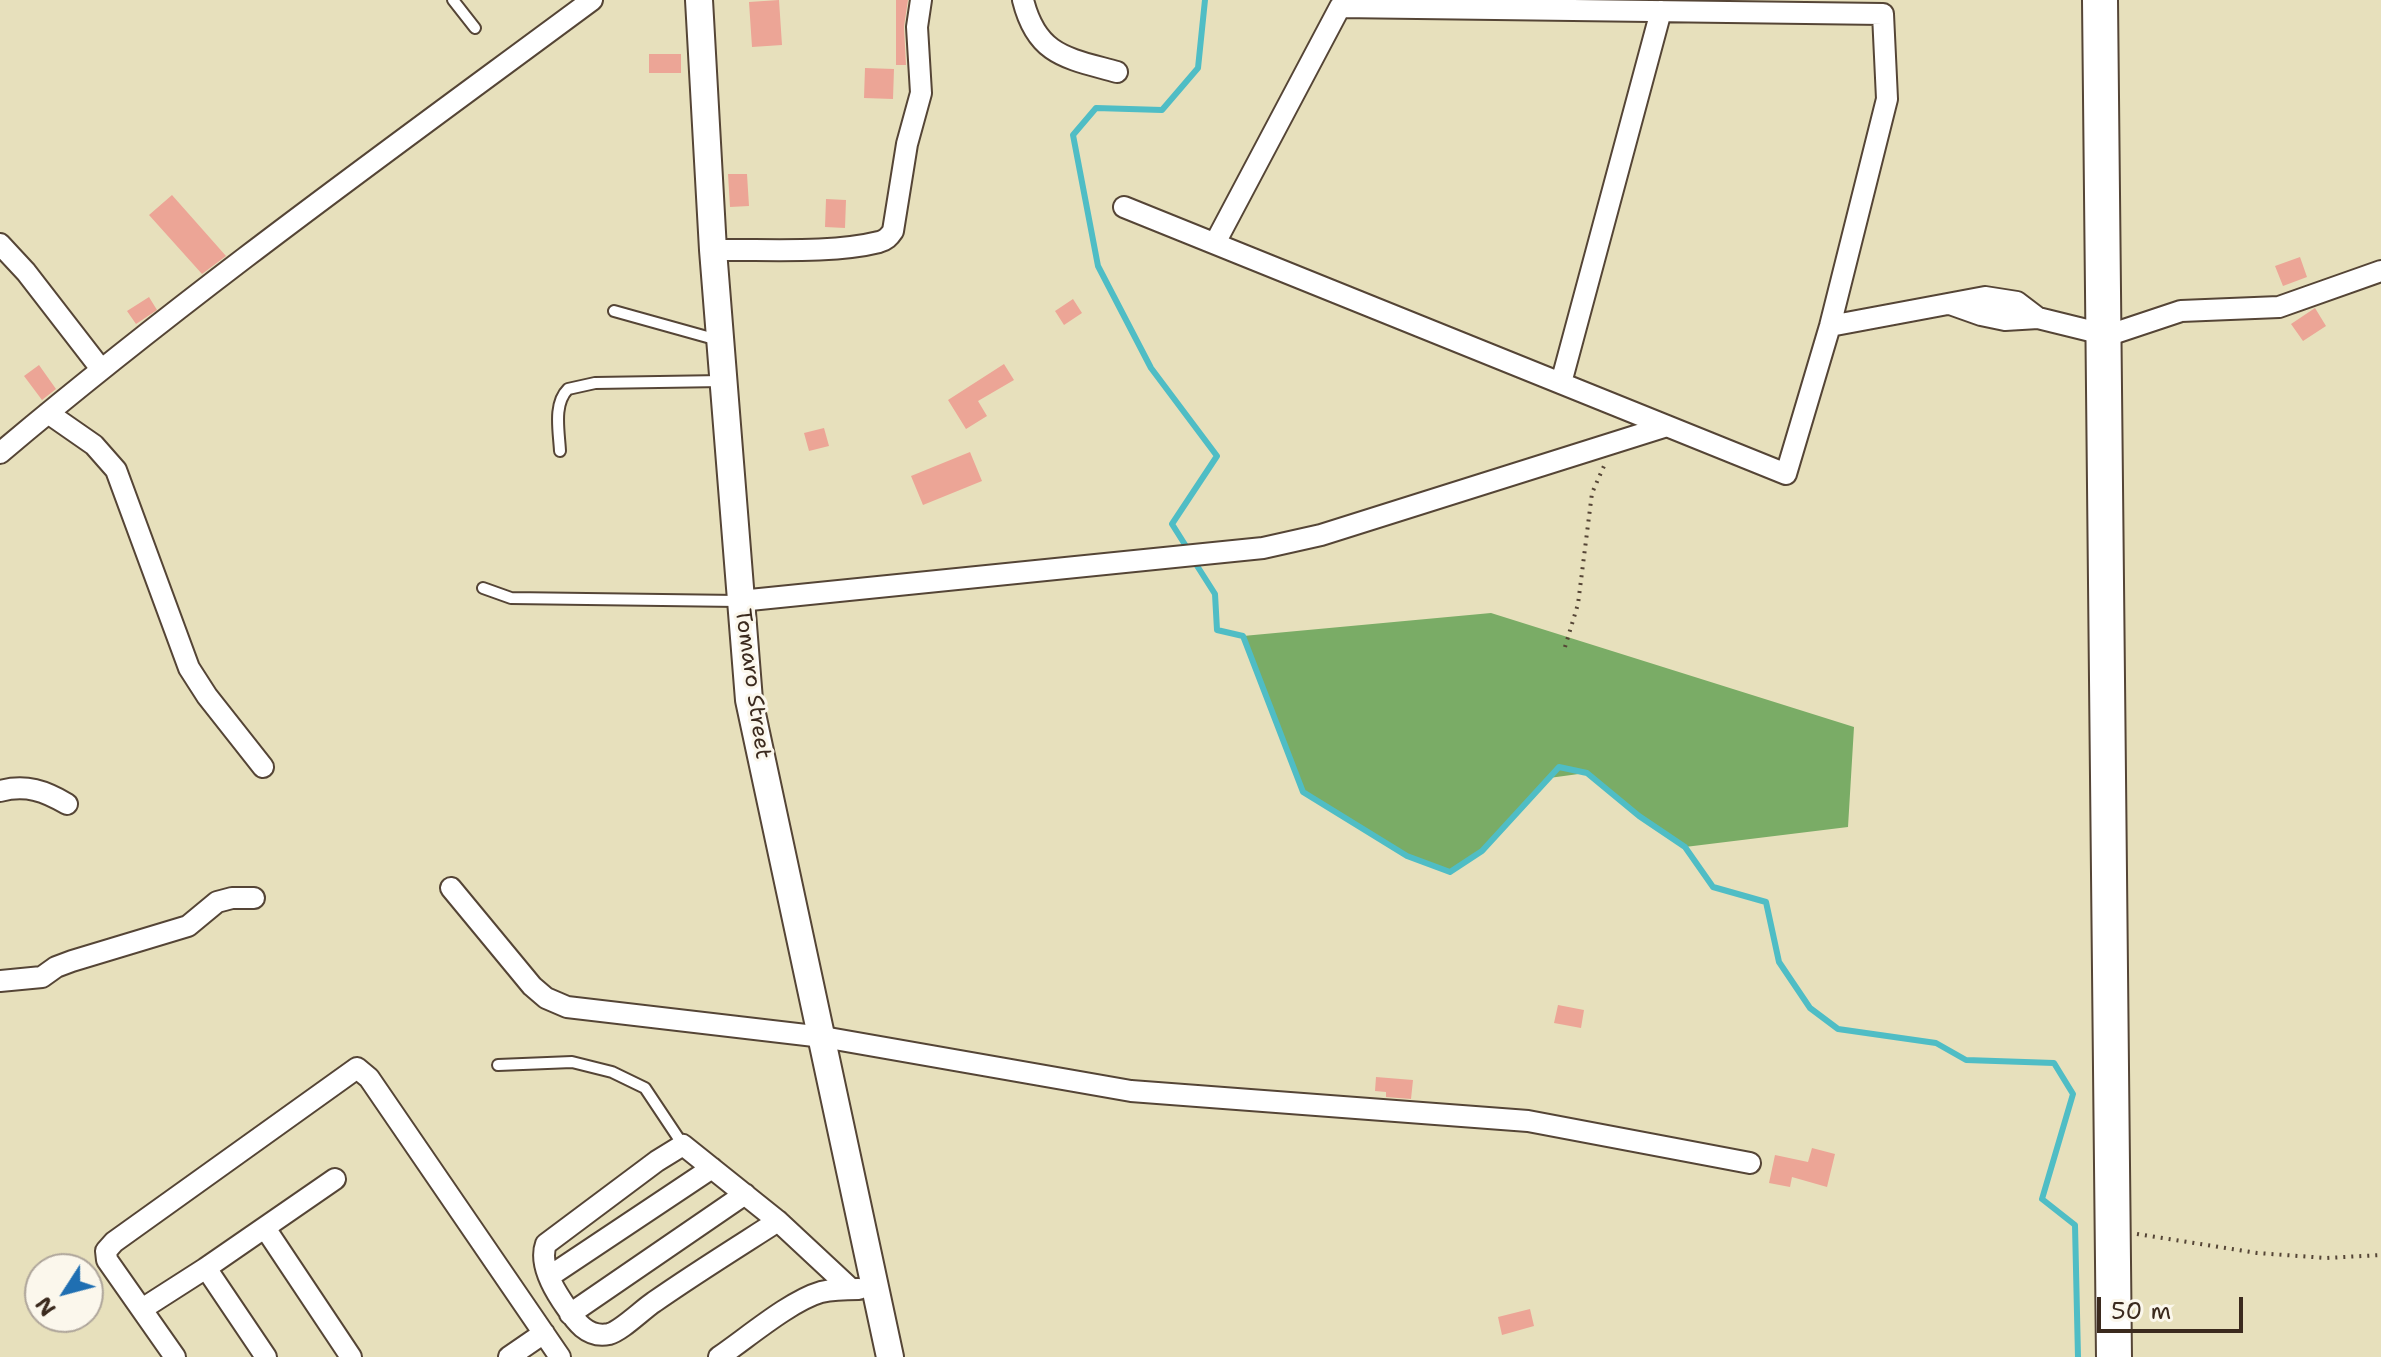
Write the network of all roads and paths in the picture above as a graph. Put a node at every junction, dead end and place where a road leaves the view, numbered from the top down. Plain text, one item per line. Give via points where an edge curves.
1 (453, 0) edge
2 (592, 0) edge
3 (699, 0) edge
4 (921, 0) edge
5 (1023, 0) edge
6 (2100, 0) edge
7 (2114, 0) edge
8 (1661, 11) junction
9 (475, 28) dead end
10 (1117, 72) dead end
11 (1124, 207) dead end
12 (1215, 243) junction
13 (0, 244) edge
14 (713, 250) junction
15 (2381, 271) edge
16 (614, 311) dead end
17 (1830, 326) junction
18 (2111, 333) junction
19 (720, 341) junction
20 (101, 369) junction
21 (723, 381) junction
22 (1561, 383) junction
23 (48, 413) junction
24 (1667, 426) junction
25 (1614, 442) junction
26 (560, 451) dead end
27 (0, 453) edge
28 (483, 588) dead end
29 (740, 601) junction
30 (1565, 647) dead end
31 (263, 767) dead end
32 (0, 791) edge
33 (67, 804) dead end
34 (451, 888) dead end
35 (254, 898) dead end
36 (0, 981) edge
37 (823, 1037) junction
38 (498, 1065) dead end
39 (683, 1145) junction
40 (1750, 1163) dead end
41 (712, 1168) junction
42 (335, 1179) dead end
43 (745, 1194) junction
44 (778, 1221) junction
45 (265, 1228) junction
46 (2127, 1233) junction
47 (2381, 1255) edge
48 (206, 1268) junction
49 (550, 1276) junction
50 (863, 1289) junction
51 (142, 1309) junction
52 (570, 1314) junction
53 (544, 1333) junction
54 (175, 1357) edge
55 (266, 1357) edge
56 (351, 1357) edge
57 (509, 1357) edge
58 (560, 1357) edge
59 (719, 1357) edge
60 (890, 1357) edge
61 (2114, 1357) edge
62 (2129, 1357) edge

1 - 9 lane
2 - 20 street
3 - 14 street, Tomaro Street
4 - 14 street via 921,93 889,238 828,247
5 - 10 street via 1028,22 1042,43 1062,57
6 - 18 highway
7 - 18 highway
8 - 12 street via 1340,7
8 - 17 street via 1883,14 1887,99
8 - 22 street
11 - 12 street
12 - 22 street
13 - 20 street
14 - 19 street, Tomaro Street
15 - 18 street via 2279,307 2181,311
16 - 19 lane
17 - 18 street via 1950,304 2005,320 2038,318
17 - 24 street via 1786,474
18 - 46 highway
18 - 61 highway
19 - 21 street, Tomaro Street
20 - 23 street
21 - 26 lane via 595,383 568,389 559,409
21 - 29 street, Tomaro Street
22 - 24 street
23 - 27 street
23 - 31 street via 94,445 116,470 189,668
24 - 25 street
25 - 29 street via 1321,535 1263,548
25 - 30 path via 1592,493 1578,604
28 - 29 lane via 511,598
29 - 37 street, Tomaro Street via 749,700
32 - 33 street via 37,789
34 - 37 street via 532,986 567,1007
35 - 36 street via 217,902 188,926 72,961 42,977
37 - 40 street via 1131,1091 1528,1121
37 - 50 street, Tomaro Street
38 - 39 lane via 572,1062 622,1076 645,1088
39 - 41 street
39 - 49 street via 546,1244 544,1262
41 - 43 street
41 - 49 street
42 - 45 street
43 - 44 street
43 - 52 street
44 - 50 street
44 - 52 street via 610,1334 584,1329
45 - 48 street
45 - 56 street
46 - 47 path via 2257,1253
46 - 62 highway
48 - 51 street
48 - 55 street
49 - 52 street
50 - 59 street via 820,1293 798,1303
50 - 60 street, Tomaro Street
51 - 53 street via 107,1260 106,1251 114,1242 357,1068 369,1078
51 - 54 street
53 - 57 street
53 - 58 street

